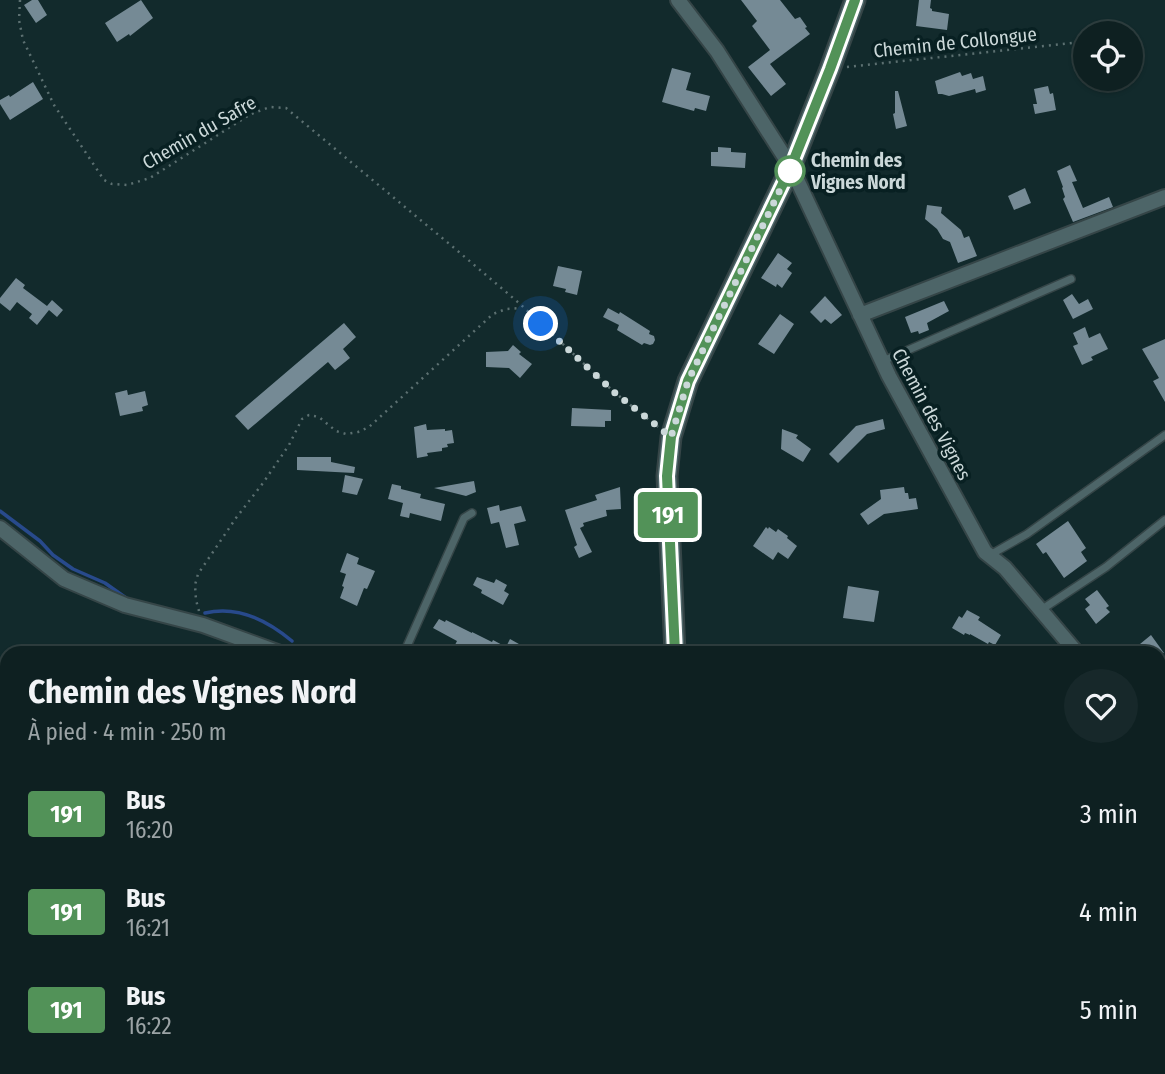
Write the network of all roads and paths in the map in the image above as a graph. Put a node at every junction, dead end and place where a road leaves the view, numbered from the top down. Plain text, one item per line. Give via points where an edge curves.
1 (20, 0) edge
2 (678, 0) edge
3 (855, 0) edge
4 (1073, 43) edge
5 (830, 69) junction
6 (791, 167) junction
7 (1165, 197) edge
8 (1071, 279) dead end
9 (523, 307) junction
10 (860, 315) junction
11 (882, 362) junction
12 (1165, 435) edge
13 (671, 437) junction
14 (472, 513) dead end
15 (1165, 520) edge
16 (0, 527) edge
17 (989, 555) junction
18 (1041, 610) junction
19 (203, 625) junction
20 (261, 646) edge
21 (407, 646) edge
22 (675, 646) edge
23 (1071, 646) edge

1 - 9 path, Chemin du Safre via 23,40 54,105 104,180 127,185 150,178 251,114 270,107 286,108
2 - 6 street, Chemin des Vignes via 717,51
3 - 5 street
4 - 5 path, Chemin de Collongue
5 - 6 street
6 - 10 street, Chemin des Vignes
6 - 13 street via 688,381
7 - 10 street
8 - 11 lane
9 - 13 path, Chemin du Safre via 614,392
9 - 19 path via 493,314 369,428 346,434 318,416 302,419 289,445 198,575 195,600
10 - 11 street, Chemin des Vignes
11 - 17 street, Chemin des Vignes
12 - 17 lane via 1027,534
13 - 22 street via 667,476
14 - 21 lane via 464,518
15 - 18 lane
16 - 19 street via 64,579 125,605
17 - 18 street, Chemin des Vignes
18 - 23 street, Chemin des Vignes
19 - 20 street

